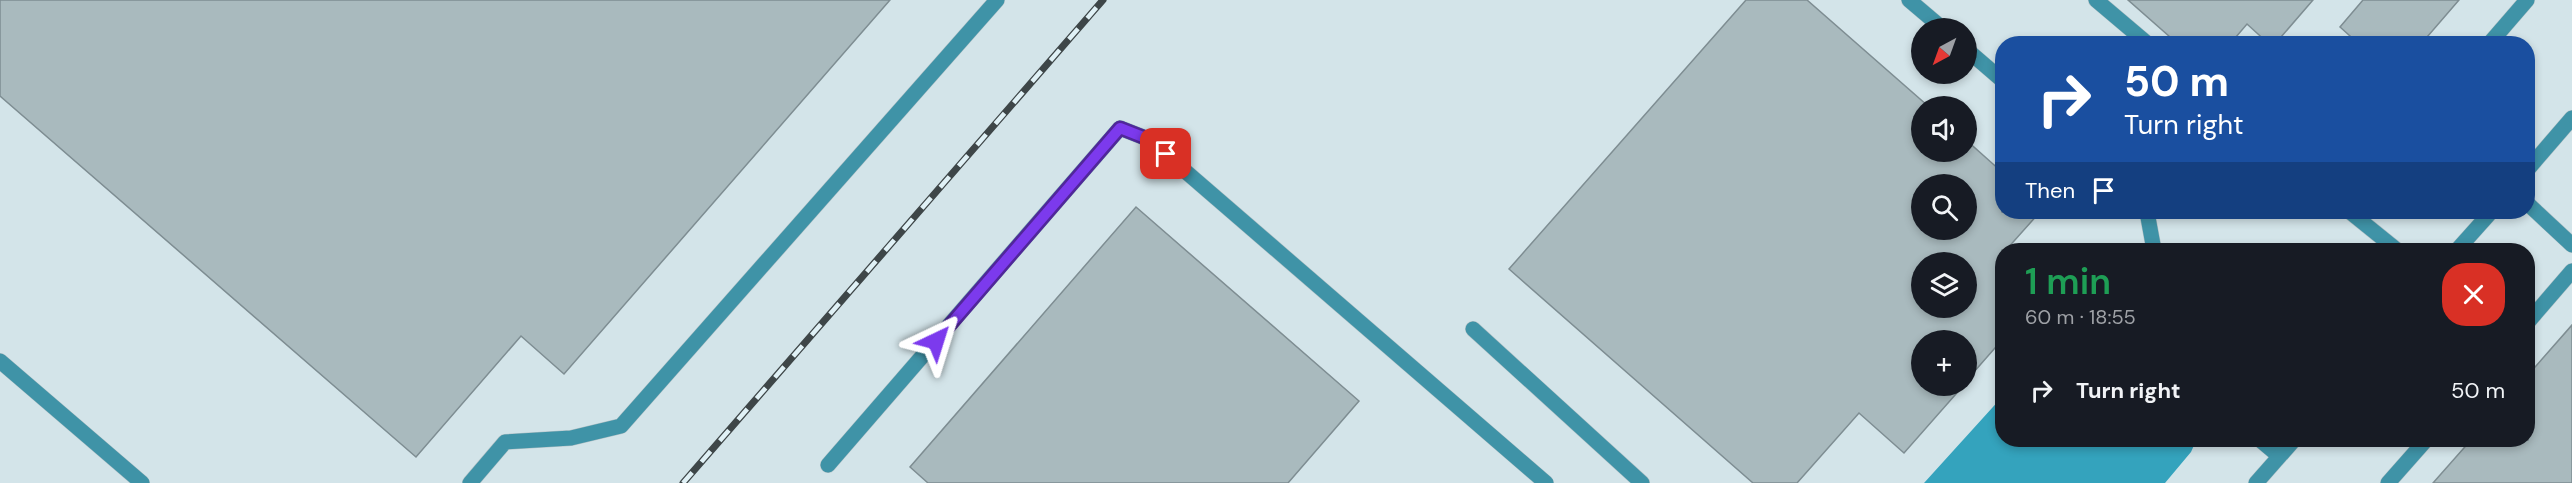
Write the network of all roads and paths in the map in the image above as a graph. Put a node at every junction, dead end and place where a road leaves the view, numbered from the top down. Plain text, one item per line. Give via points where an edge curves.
1 (998, 0) edge
2 (1909, 0) edge
3 (2096, 0) edge
4 (2527, 0) edge
5 (1930, 18) edge
6 (2139, 36) edge
7 (2496, 36) edge
8 (1977, 58) edge
9 (1995, 74) edge
10 (2572, 118) edge
11 (2535, 161) edge
12 (2535, 211) edge
13 (2148, 219) edge
14 (2359, 219) edge
15 (2485, 219) edge
16 (2153, 243) edge
17 (2388, 243) edge
18 (2463, 243) edge
19 (2572, 245) edge
20 (2572, 271) edge
21 (2535, 314) edge
22 (1473, 329) dead end
23 (0, 361) edge
24 (2268, 447) edge
25 (2287, 447) edge
26 (2420, 447) edge
27 (2279, 456) junction
28 (828, 465) dead end
29 (142, 483) edge
30 (470, 483) edge
31 (1546, 483) edge
32 (1642, 483) edge
33 (2256, 483) edge
34 (2388, 483) edge

1 - 30 street via 621,426 571,438 505,442
2 - 5 street
3 - 6 street
4 - 7 street
8 - 9 street
10 - 11 street
12 - 19 street
13 - 16 street
14 - 17 street
15 - 18 street
20 - 21 street
22 - 32 street
23 - 29 street
24 - 27 street
25 - 27 street
26 - 34 street
27 - 33 street
28 - 31 street via 1120,128 1148,139

